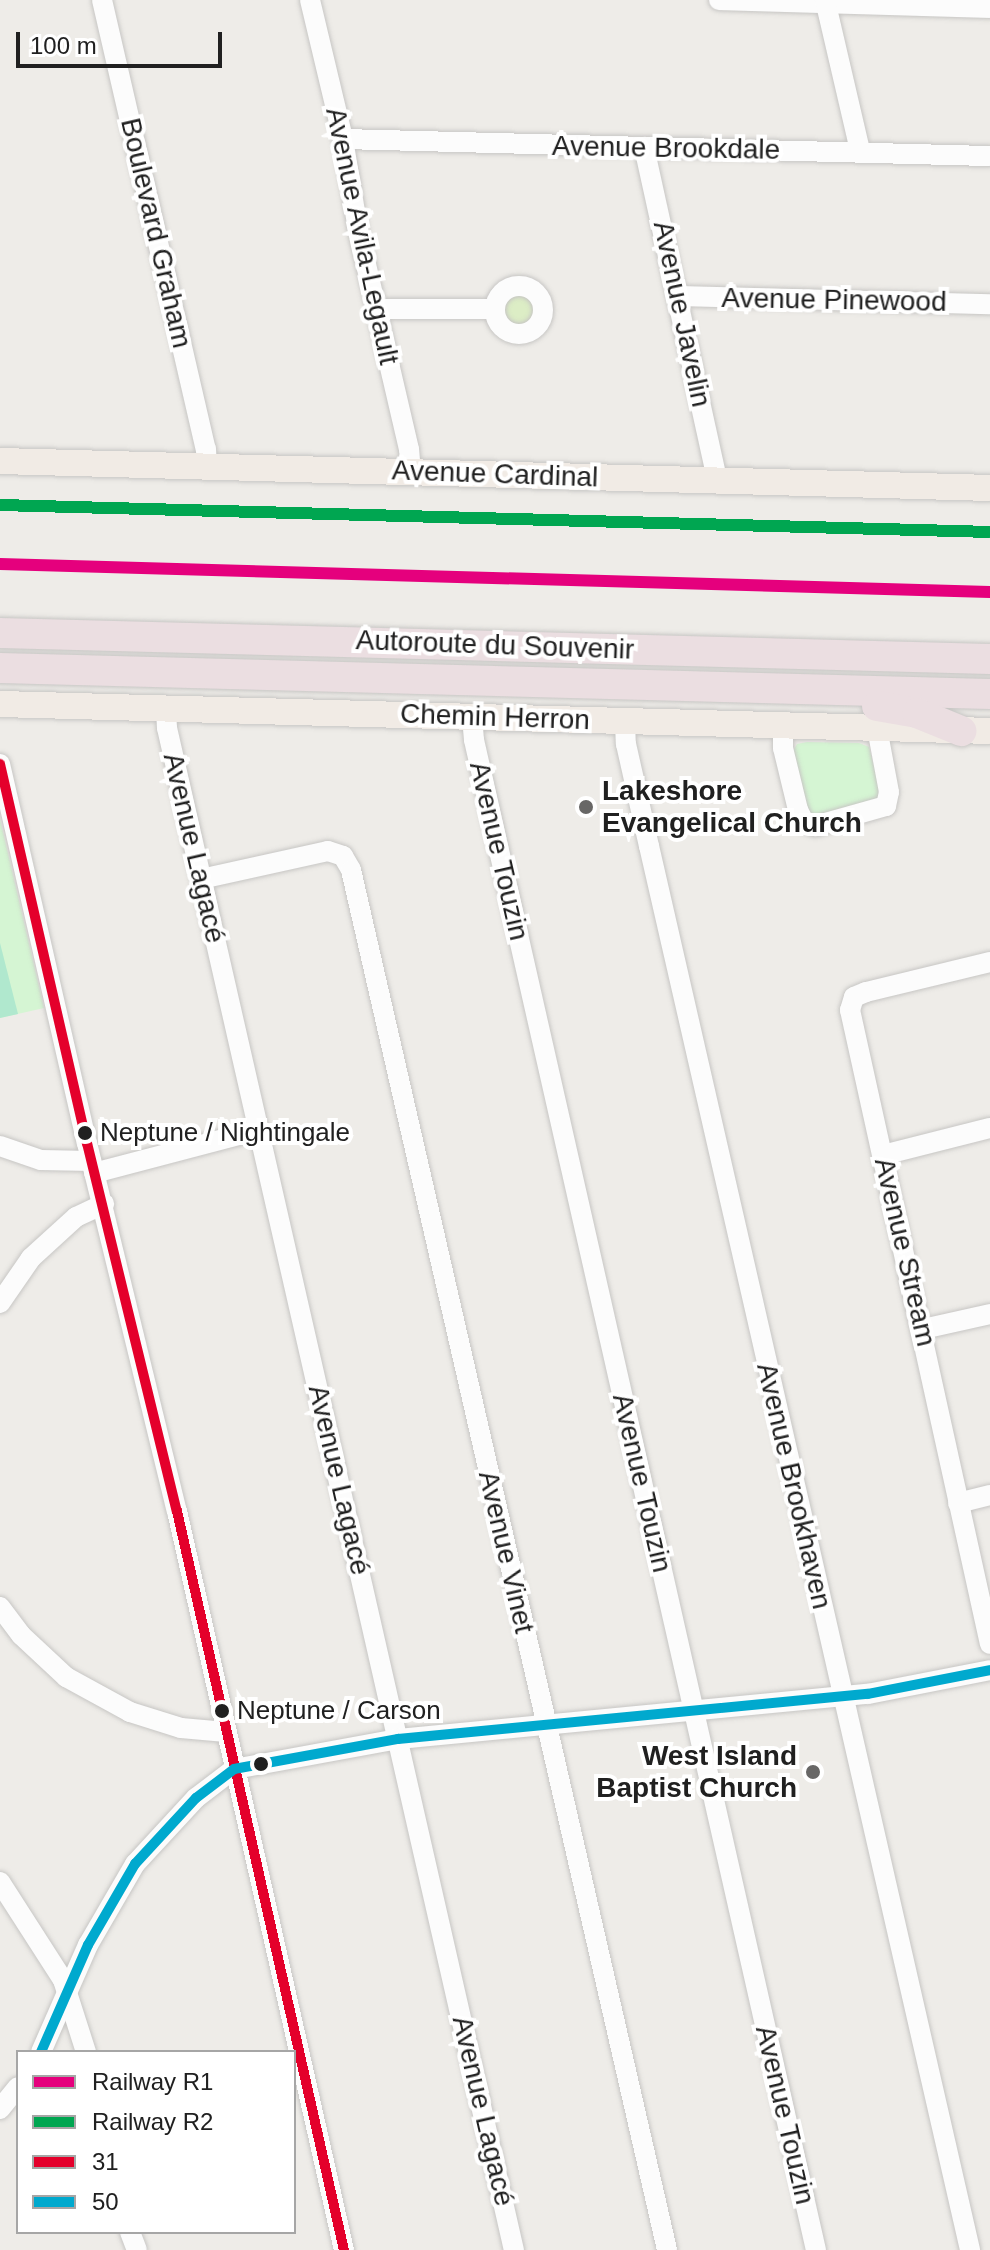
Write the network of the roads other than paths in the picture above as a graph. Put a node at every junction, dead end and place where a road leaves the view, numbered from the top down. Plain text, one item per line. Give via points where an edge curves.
1 (102, 0) edge
2 (310, 0) edge
3 (719, 0) edge
4 (825, 2) edge
5 (990, 8) edge
6 (343, 139) junction
7 (644, 147) junction
8 (860, 151) junction
9 (990, 156) edge
10 (679, 296) junction
11 (990, 304) edge
12 (376, 309) junction
13 (495, 309) dead end
14 (0, 461) edge
15 (207, 467) junction
16 (411, 472) junction
17 (717, 480) junction
18 (990, 488) edge
19 (0, 633) edge
20 (990, 659) edge
21 (0, 668) edge
22 (780, 688) junction
23 (990, 694) edge
24 (0, 704) edge
25 (166, 709) junction
26 (472, 717) junction
27 (625, 721) junction
28 (783, 725) junction
29 (877, 728) junction
30 (976, 731) edge
31 (0, 764) edge
32 (201, 879) junction
33 (990, 962) edge
34 (990, 1128) edge
35 (258, 1130) junction
36 (0, 1146) edge
37 (883, 1155) junction
38 (93, 1167) junction
39 (104, 1204) junction
40 (0, 1303) edge
41 (990, 1314) edge
42 (923, 1329) junction
43 (990, 1495) edge
44 (958, 1503) junction
45 (0, 1607) edge
46 (990, 1644) edge
47 (990, 1670) edge
48 (843, 1697) junction
49 (694, 1712) junction
50 (545, 1727) junction
51 (226, 1732) junction
52 (398, 1739) junction
53 (234, 1769) junction
54 (0, 1882) edge
55 (67, 1993) junction
56 (42, 2050) edge
57 (85, 2050) edge
58 (16, 2089) edge
59 (0, 2109) edge
60 (344, 2250) edge
61 (514, 2250) edge
62 (667, 2250) edge
63 (816, 2250) edge
64 (970, 2250) edge

1 - 15 street, Boulevard Graham
2 - 6 street, Avenue Avila-Legault
3 - 4 street
4 - 5 street
4 - 8 street
6 - 7 street, Avenue Brookdale
6 - 12 street, Avenue Avila-Legault
7 - 8 street, Avenue Brookdale
7 - 10 street, Avenue Javelin
8 - 9 street, Avenue Brookdale
10 - 11 street, Avenue Pinewood
10 - 17 street, Avenue Javelin
12 - 13 street
12 - 16 street, Avenue Avila-Legault
14 - 15 main road, Avenue Cardinal
15 - 16 main road, Avenue Cardinal
16 - 17 main road, Avenue Cardinal
17 - 18 main road, Avenue Cardinal
19 - 20 highway, Autoroute du Souvenir
21 - 22 highway, Autoroute du Souvenir
22 - 23 highway, Autoroute du Souvenir
22 - 30 highway via 917,713
24 - 25 main road, Chemin Herron
25 - 26 main road, Chemin Herron
25 - 32 street, Avenue Lagacé
26 - 27 main road, Chemin Herron
26 - 49 street, Avenue Touzin
27 - 28 main road, Chemin Herron
27 - 48 street, Avenue Brookhaven
28 - 29 main road, Chemin Herron
28 - 29 street via 798,810 804,822 815,826 886,806 889,792
29 - 30 main road, Chemin Herron
31 - 38 street
32 - 35 street, Avenue Lagacé
32 - 50 street, Avenue Vinet via 328,851 343,856 351,870
33 - 37 street, Avenue Stream via 854,997 850,1010
34 - 37 street
35 - 38 street
35 - 52 street, Avenue Lagacé
36 - 38 street via 41,1160
37 - 42 street, Avenue Stream
38 - 39 street
39 - 40 street via 76,1217 31,1258
39 - 51 street
41 - 42 street
42 - 44 street, Avenue Stream
43 - 44 street
44 - 46 street, Avenue Stream
45 - 51 street via 66,1677 130,1712 181,1728
47 - 48 street
48 - 49 street
48 - 64 street, Avenue Brookhaven
49 - 50 street
49 - 63 street, Avenue Touzin
50 - 52 street
50 - 62 street, Avenue Vinet
51 - 53 street
52 - 53 street
52 - 61 street, Avenue Lagacé
53 - 55 street via 196,1798 135,1864
53 - 60 street
54 - 55 street
55 - 56 street
55 - 57 street
58 - 59 street

